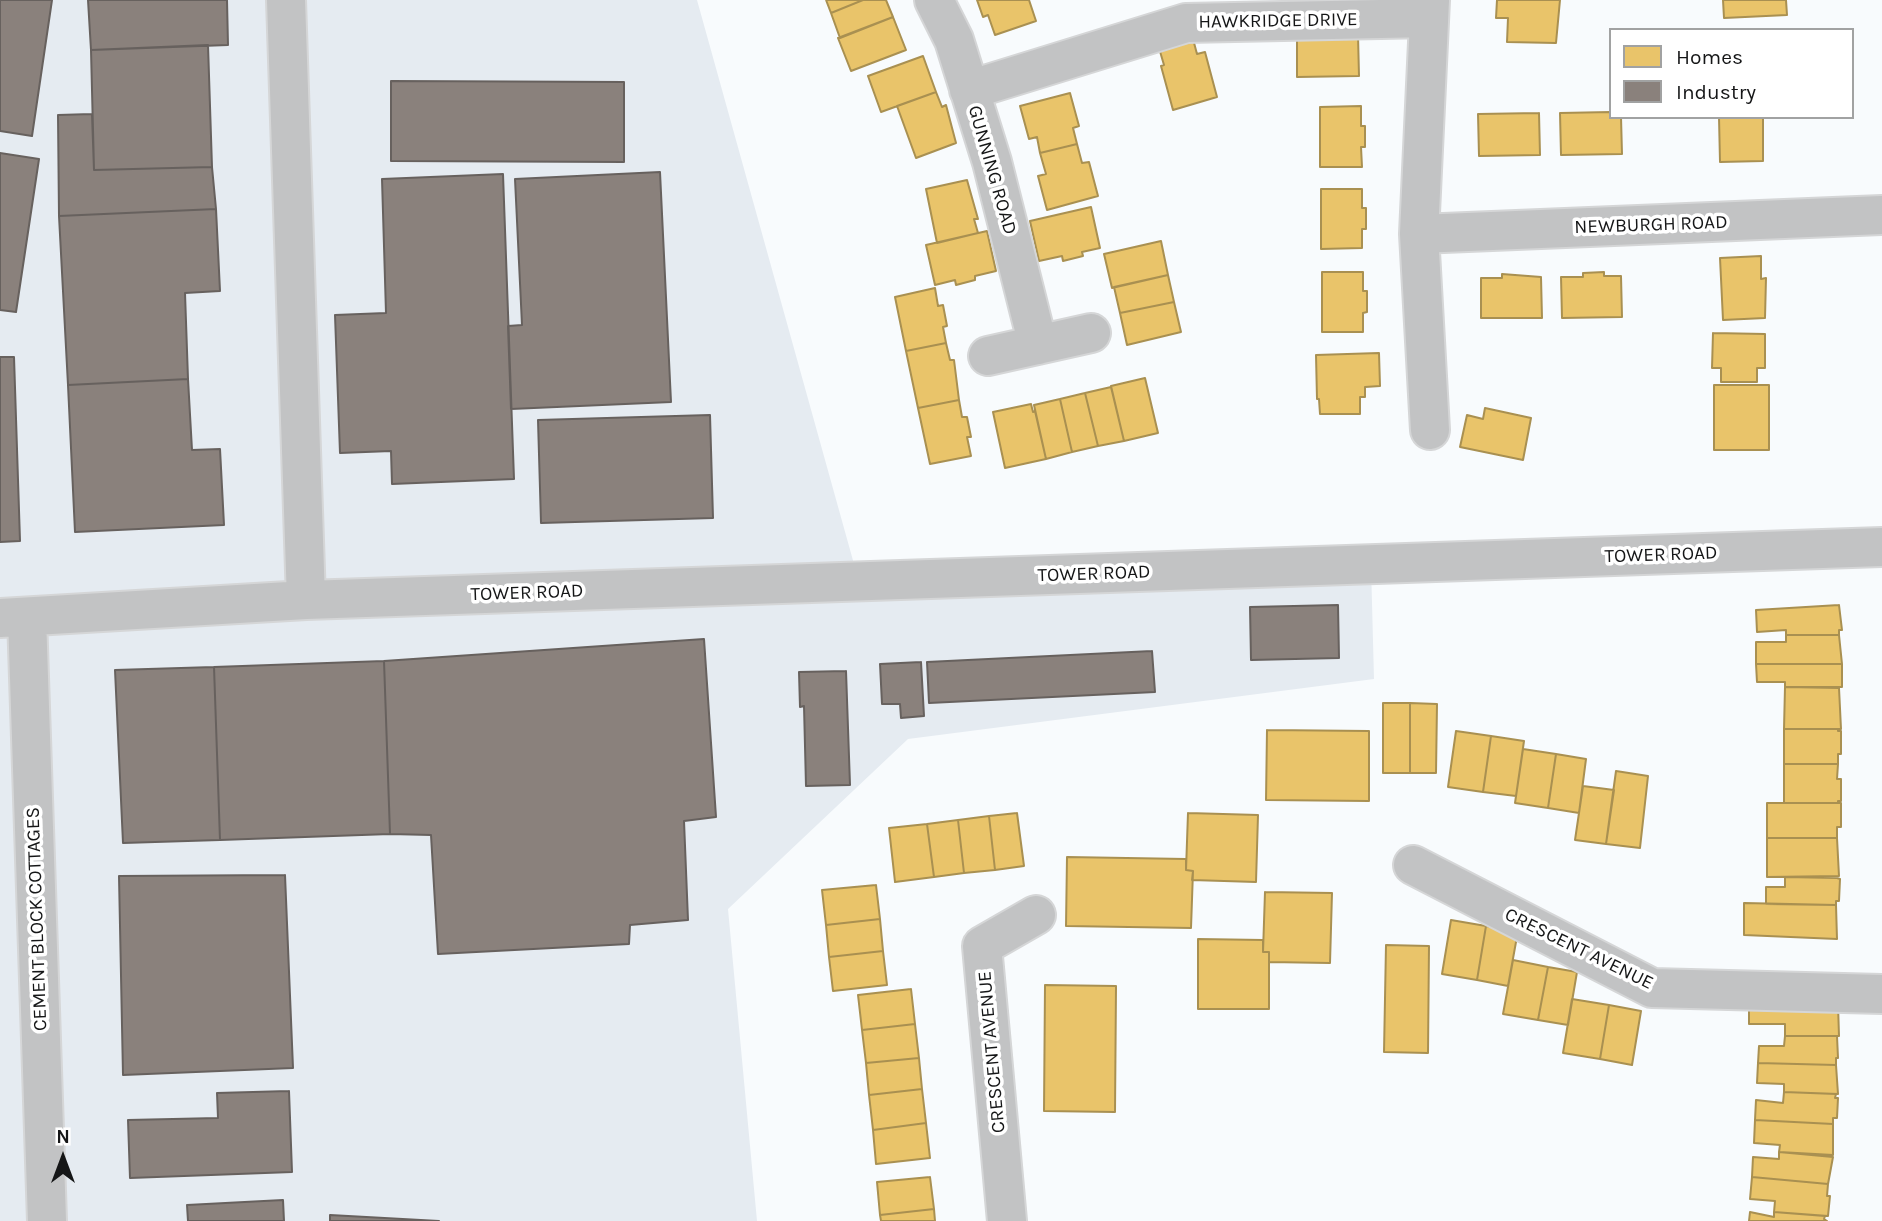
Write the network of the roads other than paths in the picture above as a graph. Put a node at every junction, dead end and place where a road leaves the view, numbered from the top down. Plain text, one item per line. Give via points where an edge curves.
1 (286, 0) edge
2 (934, 0) edge
3 (1430, 9) edge
4 (969, 90) junction
5 (1882, 215) edge
6 (1419, 234) junction
7 (1091, 333) dead end
8 (1038, 345) junction
9 (988, 356) dead end
10 (1430, 430) dead end
11 (1882, 547) edge
12 (306, 600) junction
13 (13, 618) edge
14 (1413, 865) dead end
15 (1036, 915) dead end
16 (1882, 994) edge
17 (47, 1221) edge
18 (1007, 1221) edge

1 - 12 street
2 - 4 street, GUNNING ROAD via 954,40
3 - 4 street, HAWKRIDGE DRIVE via 1186,23
3 - 6 street
4 - 8 street, GUNNING ROAD
5 - 6 street, NEWBURGH ROAD
6 - 10 street
7 - 8 street
8 - 9 street
11 - 12 street, TOWER ROAD
12 - 13 street, TOWER ROAD
13 - 17 street, CEMENT BLOCK COTTAGES
14 - 16 street, CRESCENT AVENUE via 1653,988
15 - 18 street, CRESCENT AVENUE via 982,946

